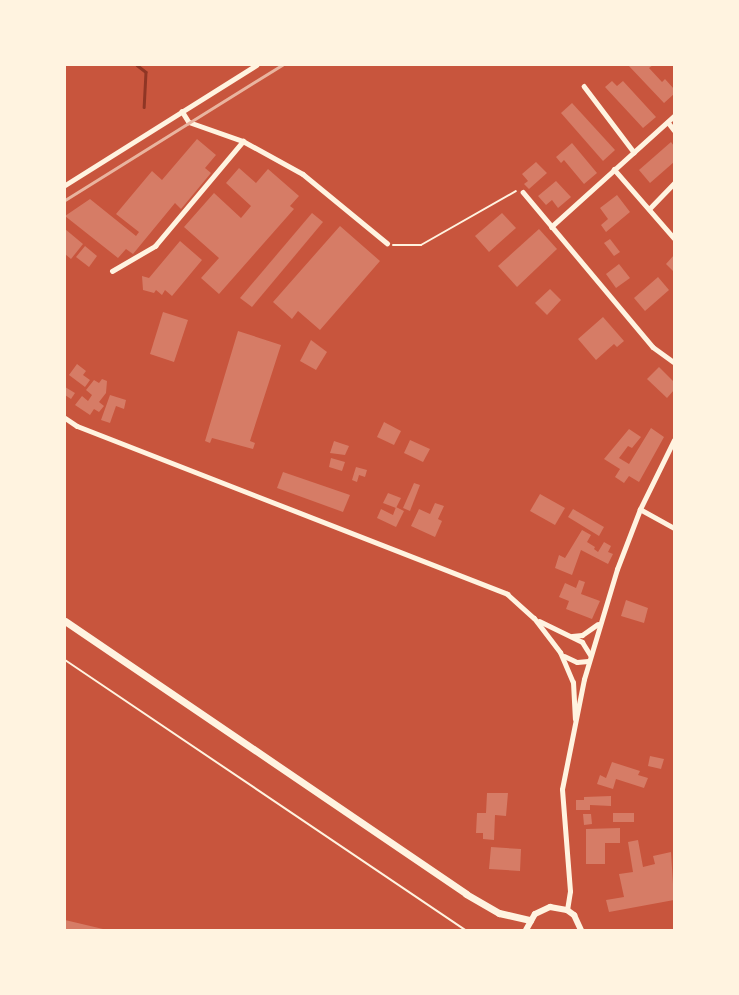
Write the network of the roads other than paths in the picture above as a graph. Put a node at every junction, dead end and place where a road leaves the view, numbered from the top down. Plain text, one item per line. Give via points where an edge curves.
1 (256, 65) edge
2 (584, 86) dead end
3 (182, 111) junction
4 (674, 116) edge
5 (668, 122) junction
6 (674, 130) edge
7 (243, 141) junction
8 (634, 152) junction
9 (614, 169) junction
10 (674, 183) edge
11 (65, 185) edge
12 (523, 192) road end
13 (649, 209) junction
14 (551, 227) junction
15 (674, 238) edge
16 (387, 243) road end
17 (112, 271) dead end
18 (674, 362) edge
19 (65, 418) edge
20 (674, 440) edge
21 (640, 509) junction
22 (674, 528) edge
23 (534, 618) junction
24 (65, 621) edge
25 (598, 624) junction
26 (566, 636) junction
27 (560, 652) junction
28 (589, 658) junction
29 (575, 719) junction
30 (567, 910) junction
31 (530, 920) junction
32 (526, 930) edge
33 (581, 930) edge

1 - 3 street
2 - 8 street
3 - 7 street via 189,122
3 - 11 street
4 - 5 street
5 - 6 street
5 - 8 street
7 - 16 street via 320,186
7 - 17 street via 155,246
8 - 9 street
9 - 13 street
9 - 14 street
10 - 13 street
12 - 14 street
13 - 15 street
14 - 18 street via 653,347
19 - 23 street via 486,585 507,594
20 - 21 street
21 - 22 street
21 - 25 street
23 - 26 street
23 - 27 street
24 - 31 highway via 467,894 499,913
25 - 26 street via 582,635
25 - 28 street
26 - 28 street via 582,642
27 - 28 street via 571,661
27 - 29 street via 573,682
28 - 29 street
29 - 30 street via 562,789 570,891
30 - 31 main road via 542,909
30 - 33 main road
31 - 32 main road

